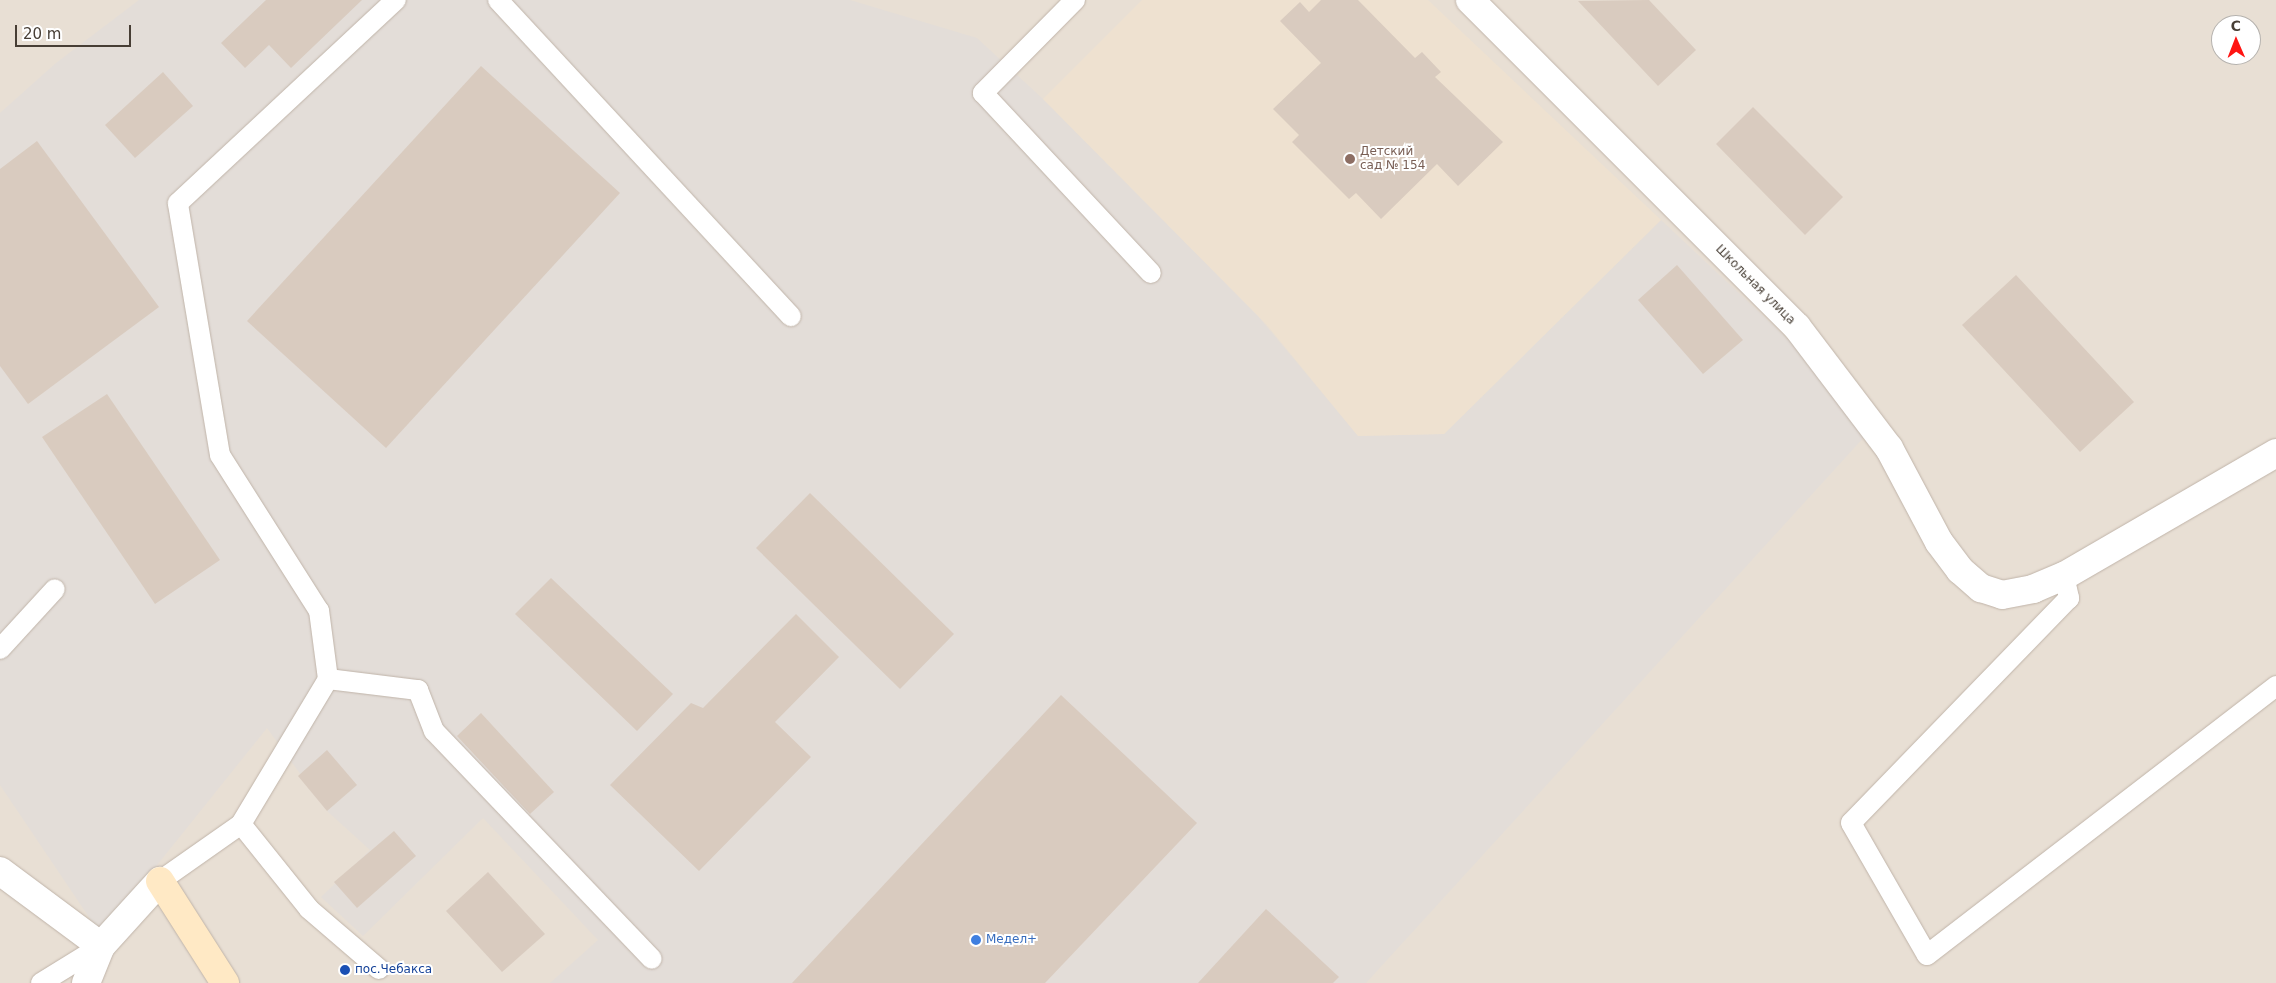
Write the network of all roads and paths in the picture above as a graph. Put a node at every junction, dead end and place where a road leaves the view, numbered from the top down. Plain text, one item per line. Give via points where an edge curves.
1 (396, 0) edge
2 (498, 0) edge
3 (1075, 0) edge
4 (1470, 0) edge
5 (1151, 273) dead end
6 (791, 316) dead end
7 (2276, 453) edge
8 (2064, 576) junction
9 (55, 589) dead end
10 (0, 649) edge
11 (328, 679) junction
12 (2276, 686) edge
13 (240, 824) junction
14 (0, 872) edge
15 (160, 881) junction
16 (101, 946) junction
17 (652, 959) dead end
18 (379, 970) dead end
19 (41, 983) edge
20 (86, 983) edge
21 (225, 983) edge

1 - 11 lane via 178,203 220,454 319,611
2 - 6 lane
3 - 5 lane via 983,93
4 - 8 street, Школьная улица via 1797,327 1889,448 1939,542 1960,570 1981,588 2002,595 2034,589
7 - 8 street
8 - 12 lane via 2069,598 1851,823 1927,955
9 - 10 lane
11 - 13 lane
11 - 17 lane via 418,690 434,731
13 - 15 lane
13 - 18 lane via 309,908
14 - 16 street
15 - 16 street
15 - 21 street
16 - 19 lane
16 - 20 street

